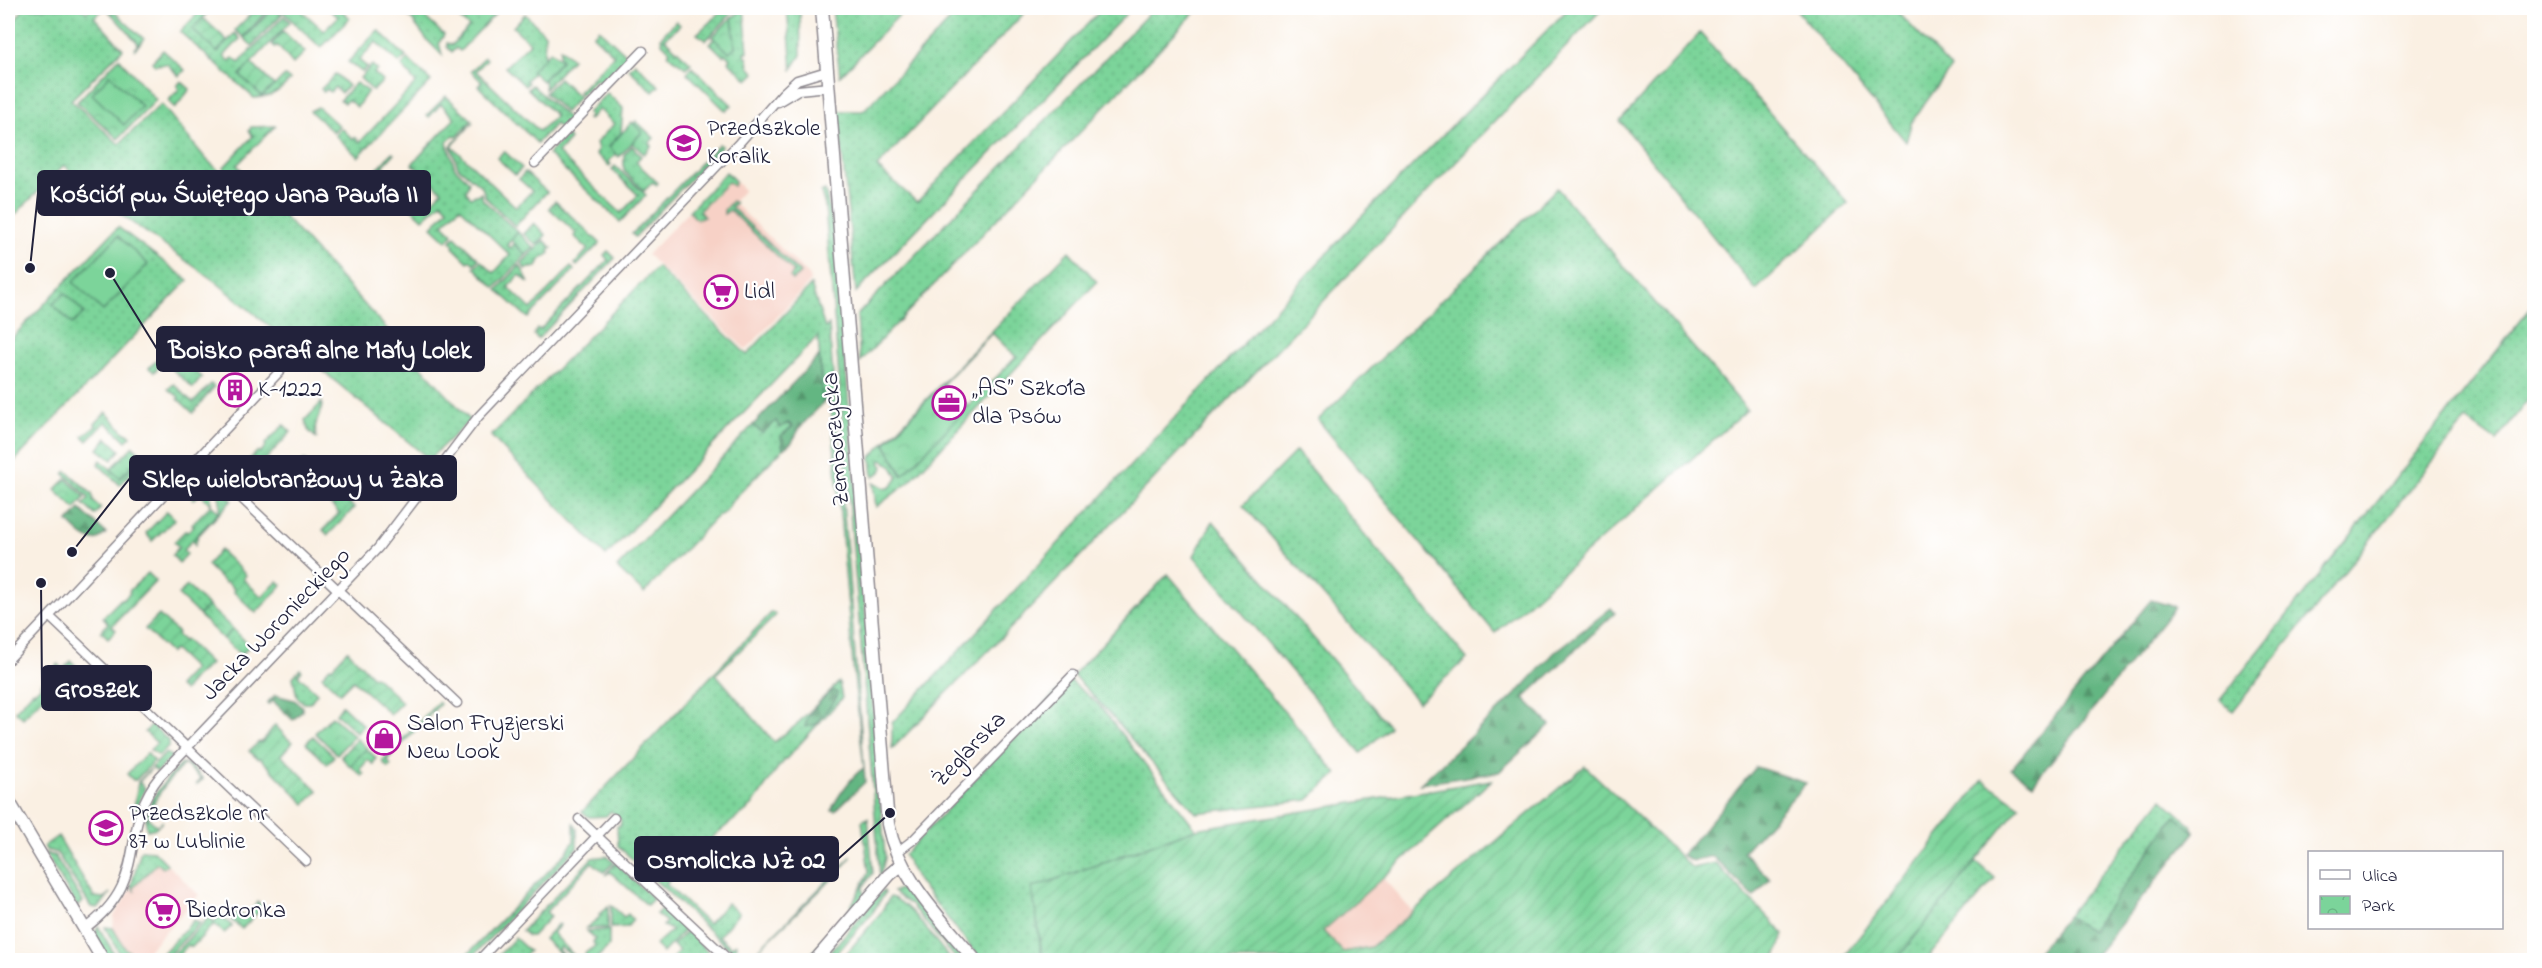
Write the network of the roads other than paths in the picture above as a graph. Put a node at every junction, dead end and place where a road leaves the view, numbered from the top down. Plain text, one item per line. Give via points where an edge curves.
1 (822, 8) edge
2 (643, 51) dead end
3 (827, 71) junction
4 (829, 87) junction
5 (773, 106) junction
6 (535, 163) dead end
7 (281, 370) dead end
8 (198, 457) junction
9 (337, 591) junction
10 (50, 617) junction
11 (8, 660) edge
12 (1072, 675) dead end
13 (457, 703) dead end
14 (186, 748) junction
15 (8, 800) edge
16 (614, 818) dead end
17 (579, 819) dead end
18 (597, 836) junction
19 (899, 859) junction
20 (306, 861) dead end
21 (84, 929) junction
22 (103, 960) edge
23 (479, 960) edge
24 (729, 960) edge
25 (816, 960) edge
26 (975, 960) edge

1 - 3 street, Zemborzycka
2 - 6 street
3 - 4 street, Zemborzycka
3 - 5 street via 797,80
4 - 5 street via 798,90
4 - 19 street, Zemborzycka via 887,815
5 - 9 street, Jacka Woronieckiego via 473,422 385,540
7 - 8 street
8 - 9 street
8 - 10 street
9 - 13 street
9 - 14 street, Jacka Woronieckiego
10 - 11 street
10 - 14 street
12 - 19 street, Żeglarska
14 - 20 street
14 - 21 street, Jacka Woronieckiego via 146,796 130,869 119,893 108,909
15 - 21 street
16 - 18 street
17 - 18 street
18 - 23 street
18 - 24 street
19 - 25 street, Żeglarska
19 - 26 street, Zemborzycka via 916,889
21 - 22 street

